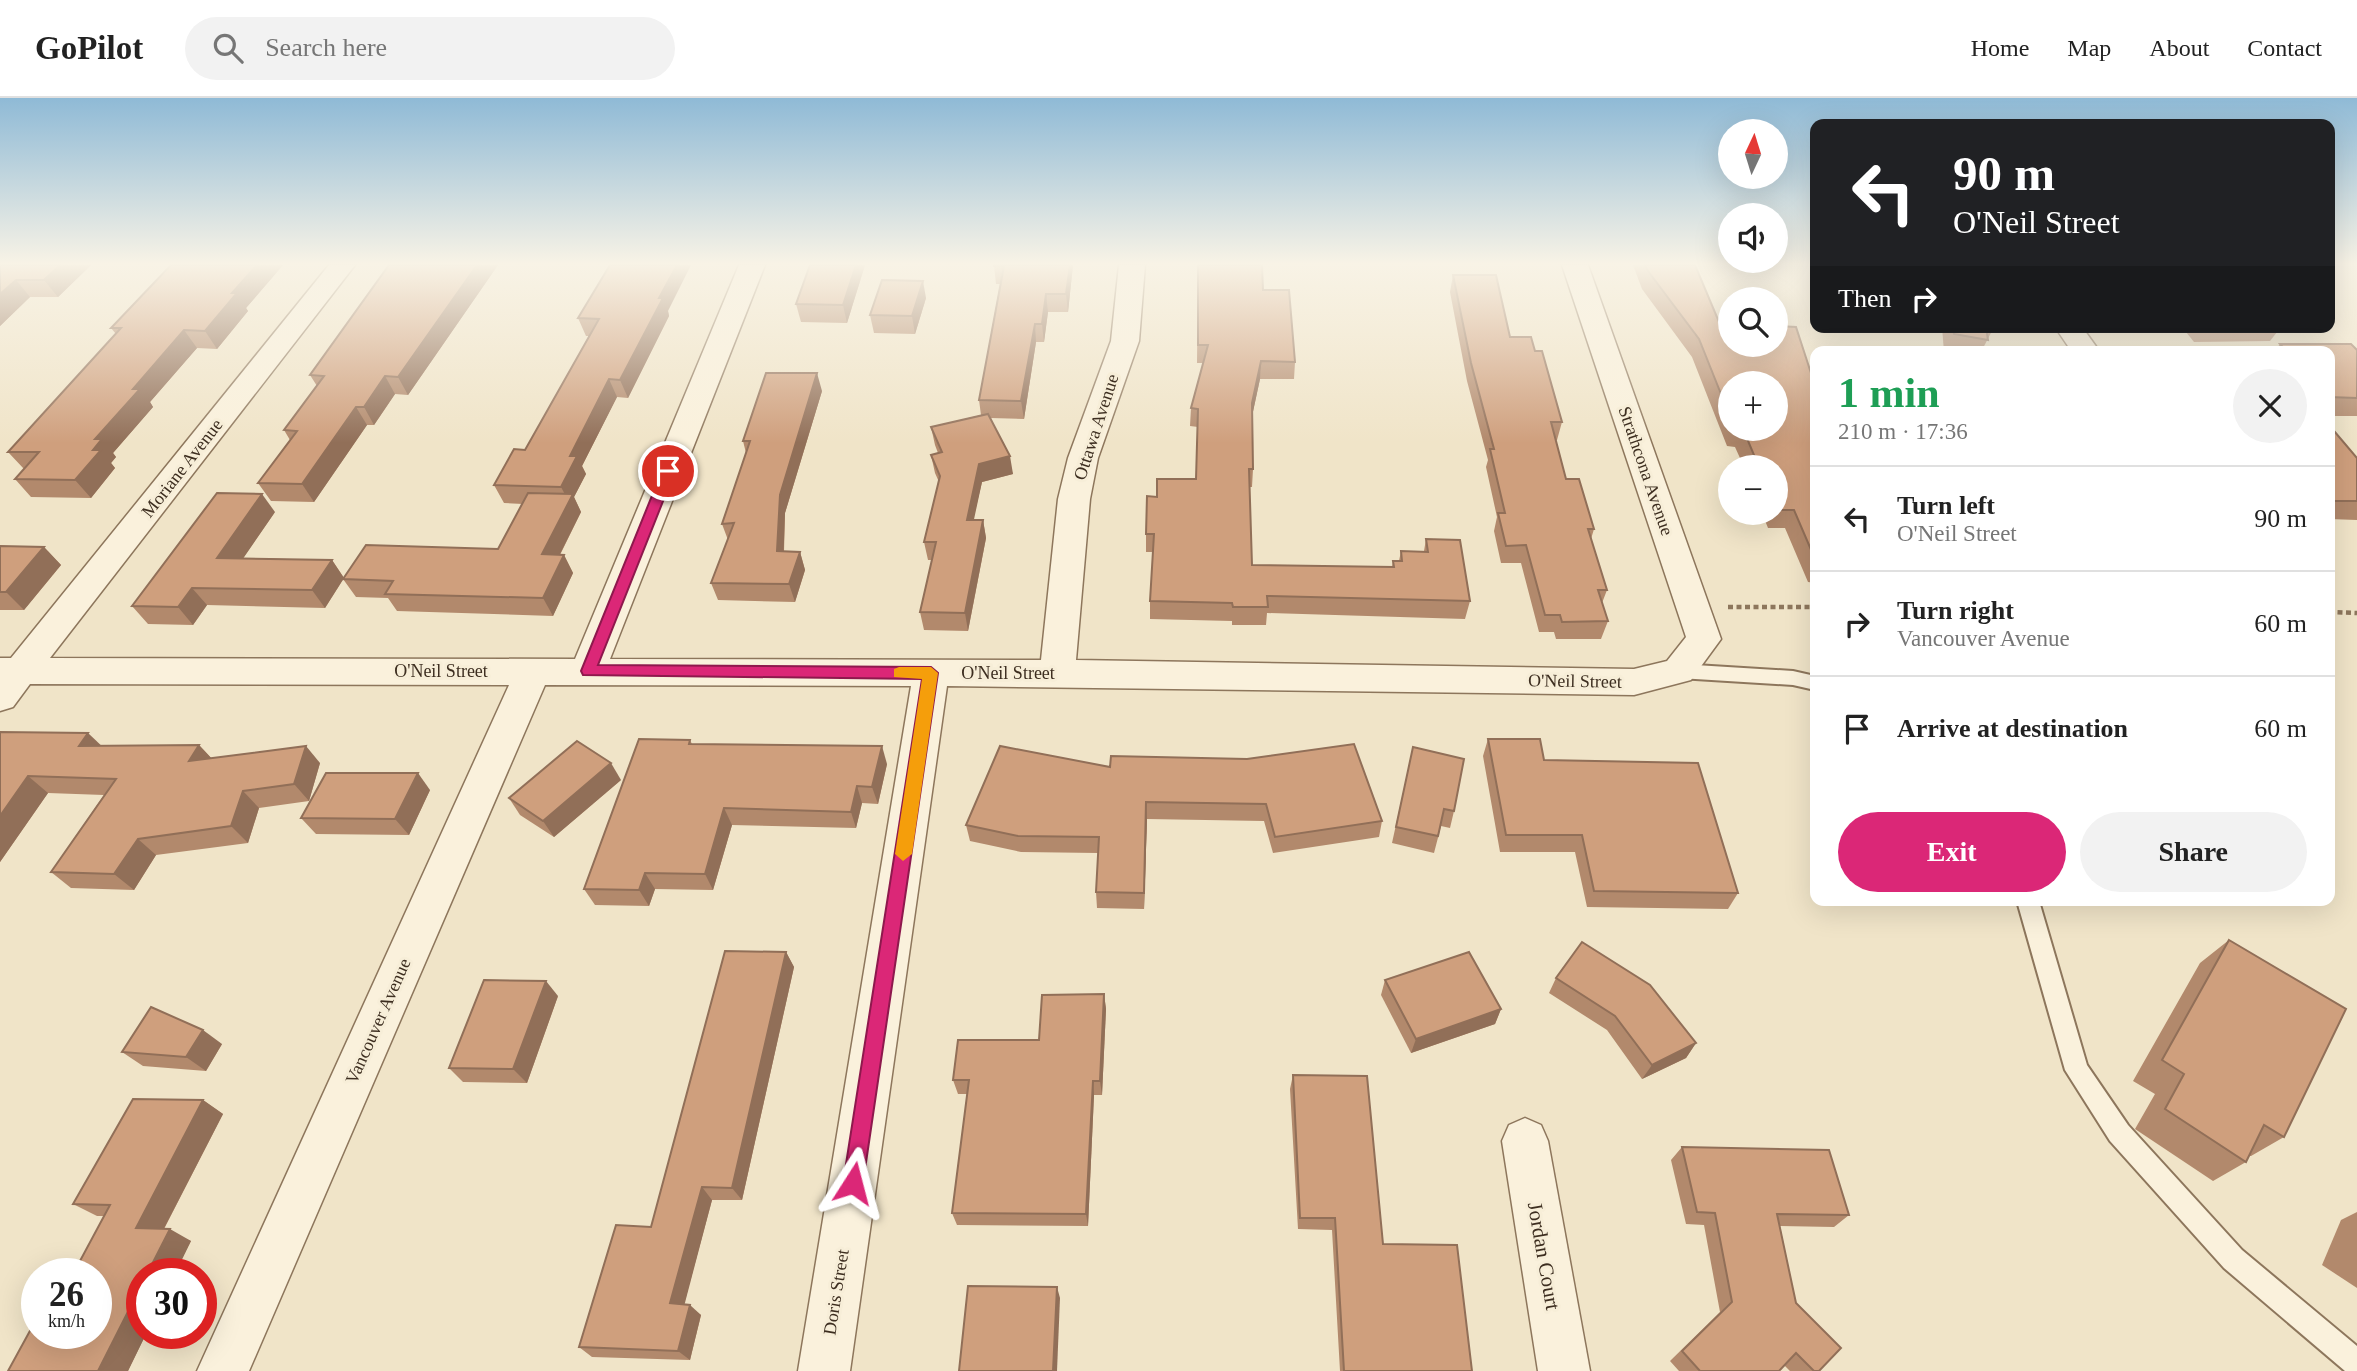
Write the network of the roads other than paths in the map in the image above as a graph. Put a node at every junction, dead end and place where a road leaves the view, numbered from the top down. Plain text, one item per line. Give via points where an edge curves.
1 (294, 324) edge
2 (728, 324) edge
3 (1127, 324) edge
4 (1596, 324) edge
5 (533, 671) junction
6 (588, 671) junction
7 (1679, 671) junction
8 (931, 673) junction
9 (1057, 673) junction
10 (7, 680) edge
11 (1810, 682) edge
12 (2029, 906) edge
13 (1525, 1142) dead end
14 (2357, 1364) edge
15 (223, 1371) edge
16 (824, 1371) edge
17 (1564, 1371) edge

1 - 10 street, Moriane Avenue
2 - 6 street
3 - 9 street, Ottawa Avenue via 1074,499
4 - 7 street, Strathcona Avenue via 1704,639
5 - 6 street, O'Neil Street
5 - 10 street, O'Neil Street
5 - 15 street, Vancouver Avenue
6 - 8 street, O'Neil Street
7 - 9 street, O'Neil Street via 1634,682
7 - 11 lane
8 - 9 street, O'Neil Street
8 - 16 street, Doris Street
12 - 14 lane via 2077,1070 2119,1133 2234,1259
13 - 17 street, Jordan Court

